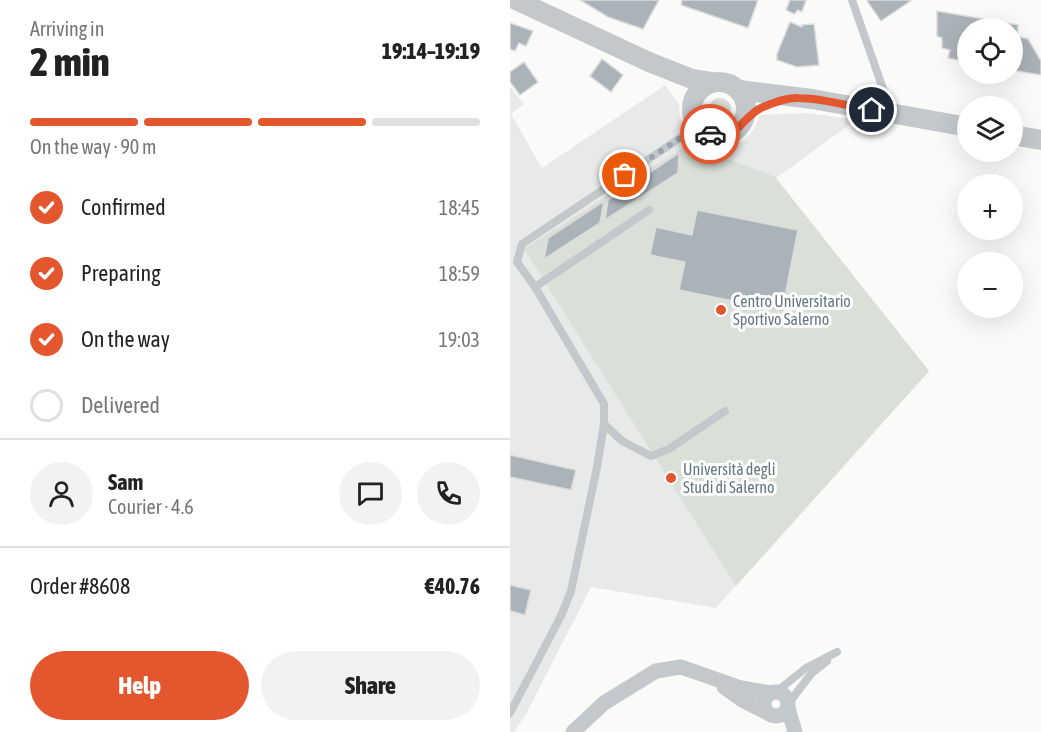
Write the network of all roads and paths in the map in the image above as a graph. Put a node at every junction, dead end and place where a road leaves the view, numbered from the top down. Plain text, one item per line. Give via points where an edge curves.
1 (516, 0) edge
2 (852, 0) edge
3 (649, 62) junction
4 (711, 82) junction
5 (739, 90) junction
6 (796, 97) junction
7 (692, 106) junction
8 (891, 113) junction
9 (746, 117) junction
10 (957, 125) edge
11 (698, 126) junction
12 (1023, 137) edge
13 (1041, 140) edge
14 (649, 210) dead end
15 (514, 262) edge
16 (535, 287) junction
17 (724, 411) dead end
18 (604, 424) junction
19 (712, 679) junction
20 (773, 692) junction
21 (788, 706) junction
22 (510, 713) edge
23 (770, 714) junction
24 (573, 732) edge
25 (785, 732) edge
26 (795, 732) edge

1 - 3 street
2 - 8 lane
3 - 4 street
3 - 7 street via 677,84
4 - 5 street via 722,81
4 - 7 street via 702,87
5 - 6 street
5 - 9 street via 747,108
6 - 8 street
6 - 9 street
7 - 11 street
8 - 10 street
9 - 11 street via 741,126 725,136 706,133
11 - 15 lane via 522,244
12 - 13 street
14 - 16 lane
15 - 16 lane
16 - 18 lane via 604,404
17 - 18 lane via 669,449 651,456 622,441
18 - 22 lane via 571,591
19 - 20 street
19 - 23 street
19 - 24 street via 681,667 656,671 604,703
20 - 21 street via 784,695
20 - 21 lane via 837,652 811,674
20 - 23 street via 765,700
21 - 23 street via 781,715
21 - 26 street
23 - 25 street

